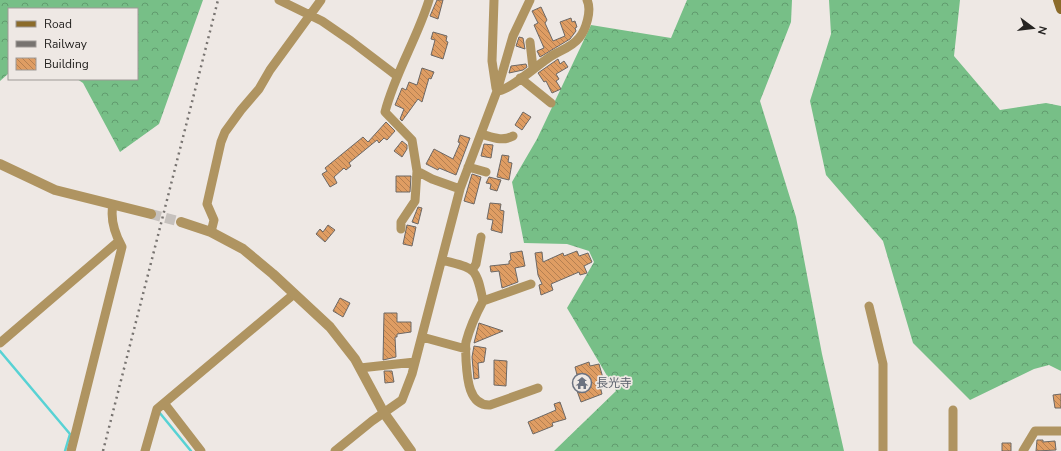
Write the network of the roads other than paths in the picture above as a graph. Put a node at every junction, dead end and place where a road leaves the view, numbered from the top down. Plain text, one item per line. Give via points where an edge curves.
1 (280, 0) edge
2 (322, 0) edge
3 (429, 0) edge
4 (494, 0) edge
5 (530, 0) edge
6 (587, 0) edge
7 (1058, 0) edge
8 (1061, 9) edge
9 (311, 15) junction
10 (530, 42) dead end
11 (533, 68) junction
12 (397, 76) junction
13 (520, 78) junction
14 (496, 91) junction
15 (551, 103) dead end
16 (480, 134) junction
17 (513, 136) dead end
18 (0, 164) edge
19 (468, 167) junction
20 (417, 171) junction
21 (486, 172) dead end
22 (460, 189) junction
23 (113, 205) junction
24 (151, 214) tunnel mouth
25 (181, 222) tunnel mouth
26 (401, 229) dead end
27 (211, 232) junction
28 (481, 237) dead end
29 (119, 241) junction
30 (442, 260) junction
31 (472, 270) junction
32 (531, 284) dead end
33 (294, 294) junction
34 (483, 301) junction
35 (868, 306) dead end
36 (422, 337) junction
37 (0, 342) edge
38 (466, 349) junction
39 (415, 362) junction
40 (360, 368) junction
41 (538, 388) dead end
42 (164, 403) junction
43 (953, 410) dead end
44 (384, 413) junction
45 (1061, 431) edge
46 (71, 451) edge
47 (145, 451) edge
48 (201, 451) edge
49 (335, 451) edge
50 (411, 451) edge
51 (883, 451) edge
52 (953, 451) edge
53 (1023, 451) edge

1 - 9 street
2 - 9 street
3 - 12 street via 406,60
4 - 14 street via 492,61
5 - 14 street via 513,36
6 - 11 street via 587,17 579,38 572,45
7 - 8 main road
9 - 12 street
9 - 27 street via 270,70 259,90 240,110 225,132 207,204 214,220
10 - 11 street
11 - 13 street
12 - 20 street via 385,112 412,140
13 - 14 street via 504,91
13 - 15 street
14 - 16 street
16 - 17 street via 500,139
16 - 19 street
18 - 23 street via 55,190
19 - 21 street
19 - 22 street
20 - 22 street
20 - 26 street via 415,201 401,222
22 - 30 street
23 - 24 street
23 - 29 street via 111,212
25 - 27 street
27 - 33 street via 243,248
28 - 31 street via 476,264
29 - 37 street
29 - 46 street via 122,247
30 - 31 street
30 - 36 street
31 - 34 street via 478,277
32 - 34 street
33 - 40 street via 330,327
33 - 42 street
34 - 38 street via 472,321 465,344
35 - 51 street via 883,364
36 - 38 street
36 - 39 street
38 - 41 street via 469,388 475,399 485,405
39 - 40 street
39 - 44 street via 402,400
40 - 44 street
42 - 47 street via 156,409
42 - 48 street
43 - 52 street
44 - 49 street
44 - 50 street
45 - 53 street via 1035,432

